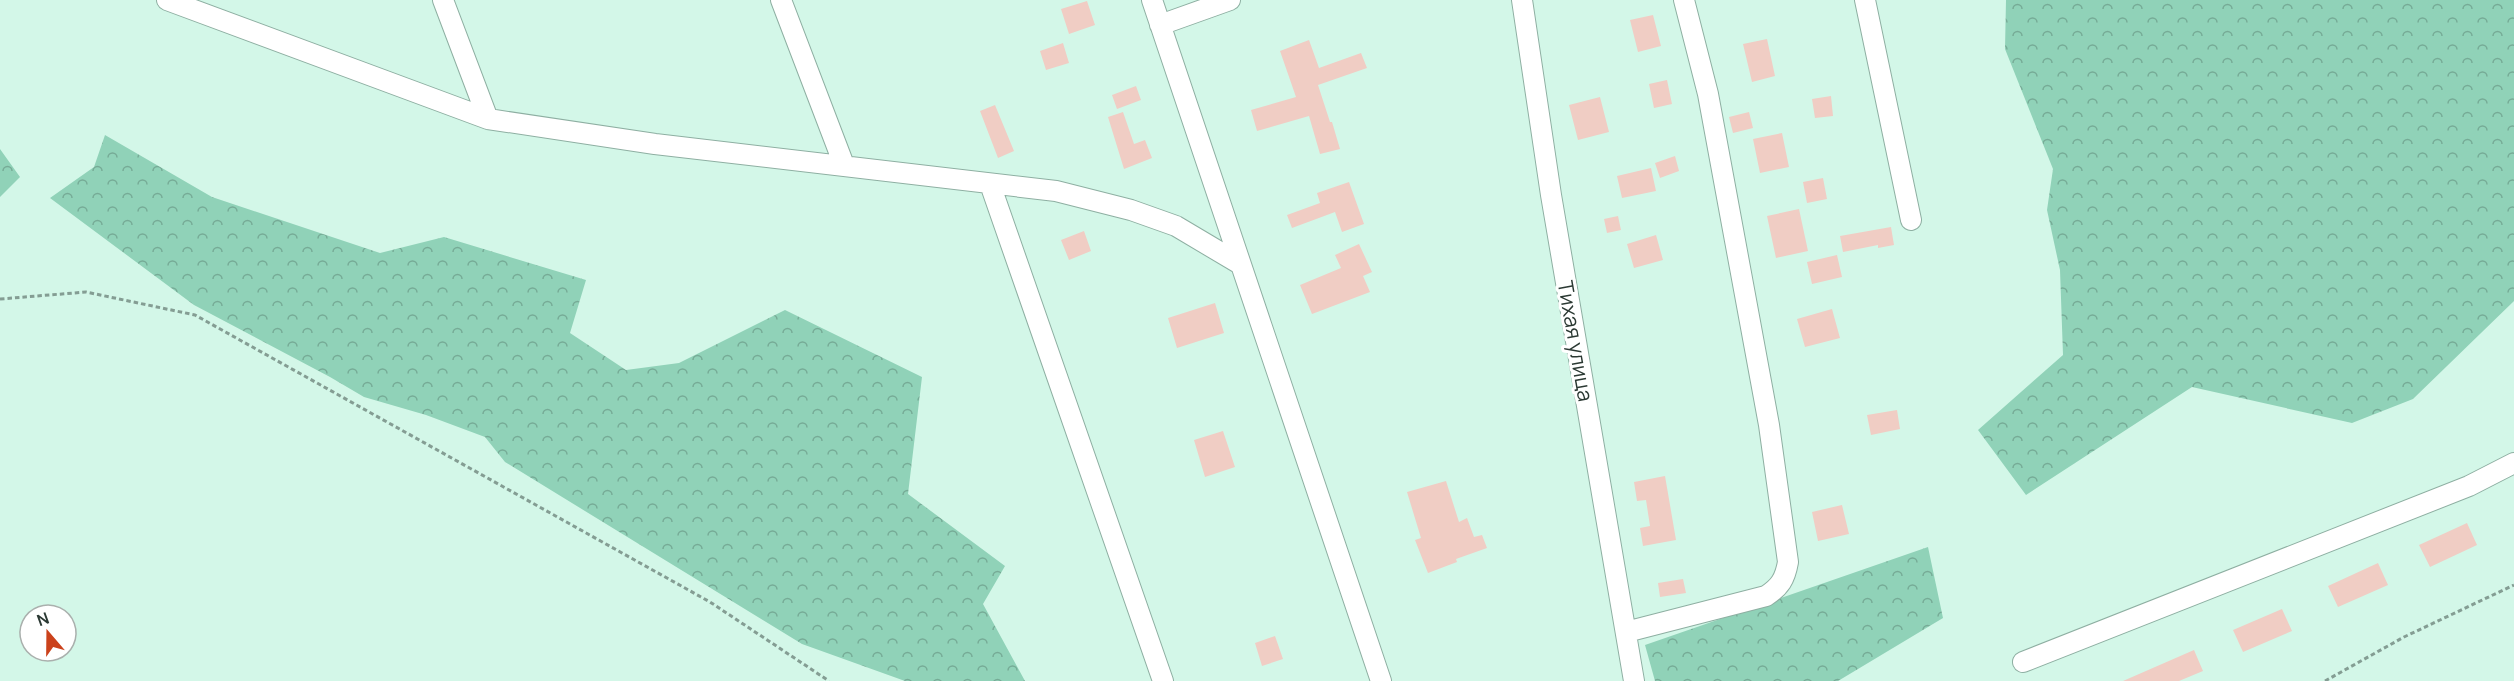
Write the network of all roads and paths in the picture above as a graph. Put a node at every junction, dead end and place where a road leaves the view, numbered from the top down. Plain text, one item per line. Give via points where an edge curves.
1 (167, 0) edge
2 (443, 0) edge
3 (781, 0) edge
4 (1152, 0) edge
5 (1230, 0) edge
6 (1522, 0) edge
7 (1684, 0) edge
8 (1865, 0) edge
9 (1160, 25) junction
10 (488, 119) junction
11 (844, 165) junction
12 (990, 184) junction
13 (1911, 220) dead end
14 (1240, 264) junction
15 (0, 299) edge
16 (2514, 463) edge
17 (2514, 585) edge
18 (1626, 632) junction
19 (2023, 662) dead end
20 (829, 681) edge
21 (1162, 681) edge
22 (1381, 681) edge
23 (1634, 681) edge
24 (2325, 681) edge

1 - 10 street
2 - 10 street
3 - 11 street
4 - 9 street
5 - 9 street
6 - 18 street, Тихая улица via 1551,195
7 - 18 street via 1708,94 1769,425 1788,562 1782,582 1766,596
8 - 13 street
9 - 14 street
10 - 11 street via 656,144
11 - 12 street
12 - 14 street via 1056,191 1131,210 1176,226
12 - 21 street
14 - 22 street
15 - 20 path via 86,291 195,315 710,602
16 - 19 street via 2469,486
17 - 24 path via 2404,637
18 - 23 street, Тихая улица

